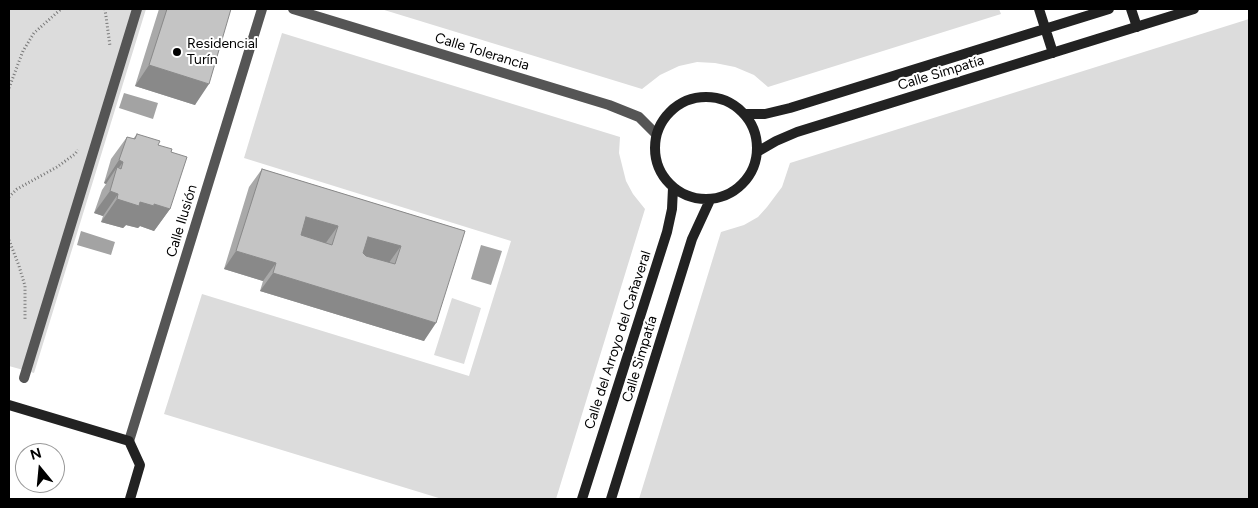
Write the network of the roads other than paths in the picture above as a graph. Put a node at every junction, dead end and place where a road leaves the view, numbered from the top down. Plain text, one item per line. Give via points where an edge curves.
1 (136, 9) edge
2 (262, 9) edge
3 (293, 9) edge
4 (1039, 9) edge
5 (1109, 9) edge
6 (1132, 9) edge
7 (1194, 9) edge
8 (1137, 27) junction
9 (1045, 29) junction
10 (1052, 54) junction
11 (745, 114) junction
12 (656, 134) junction
13 (757, 152) junction
14 (673, 188) junction
15 (710, 200) junction
16 (24, 378) dead end
17 (9, 406) edge
18 (129, 441) junction
19 (130, 499) edge
20 (582, 499) edge
21 (611, 499) edge

1 - 16 street
2 - 18 street, Calle Ilusión
3 - 12 street, Calle Tolerancia via 609,106 639,117
4 - 9 main road
5 - 9 main road, Calle Simpatía
6 - 8 main road
7 - 8 main road, Calle Simpatía
8 - 10 main road, Calle Simpatía
9 - 10 main road
9 - 11 main road, Calle Simpatía via 790,108 766,114
10 - 13 main road, Calle Simpatía via 797,132
11 - 12 main road via 724,100 700,97 677,105 668,113
11 - 13 main road via 754,132
12 - 14 main road via 654,152 658,169
13 - 15 main road via 752,170 742,185
14 - 15 main road via 684,195
14 - 20 main road, Calle del Arroyo del Cañaveral via 667,232
15 - 21 main road, Calle Simpatía via 692,239
17 - 18 main road
18 - 19 main road via 140,465

